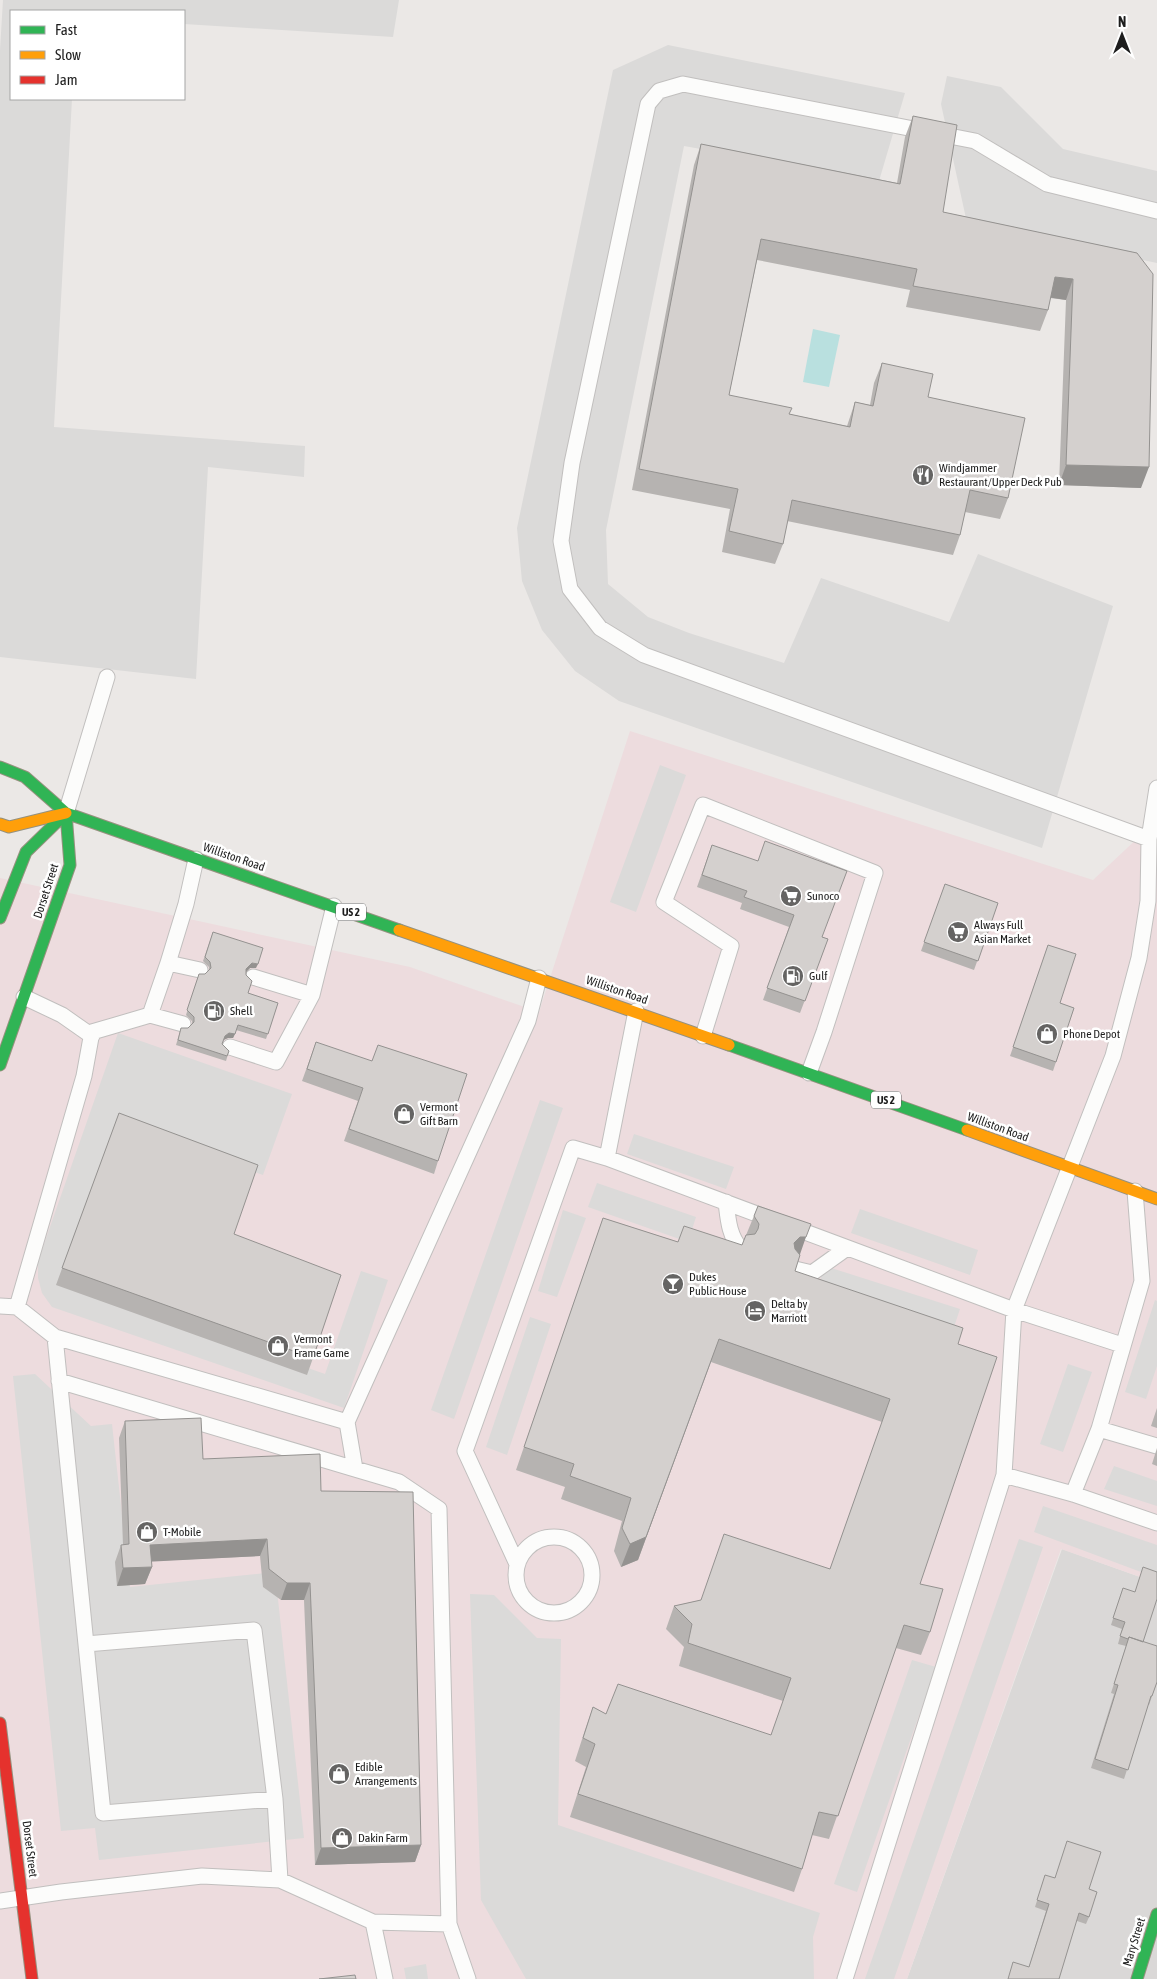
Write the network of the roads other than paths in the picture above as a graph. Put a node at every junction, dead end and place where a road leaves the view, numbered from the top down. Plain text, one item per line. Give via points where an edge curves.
1 (1157, 211) edge
2 (107, 677) dead end
3 (0, 768) edge
4 (1157, 788) edge
5 (66, 814) junction
6 (0, 824) edge
7 (1150, 839) junction
8 (196, 858) junction
9 (334, 906) junction
10 (0, 918) edge
11 (168, 963) junction
12 (200, 970) dead end
13 (253, 977) dead end
14 (540, 978) junction
15 (312, 995) junction
16 (24, 997) junction
17 (636, 1011) junction
18 (150, 1015) junction
19 (183, 1024) dead end
20 (92, 1036) junction
21 (703, 1036) junction
22 (230, 1047) dead end
23 (0, 1065) edge
24 (809, 1072) junction
25 (607, 1158) junction
26 (1069, 1167) junction
27 (1135, 1191) junction
28 (1157, 1199) edge
29 (726, 1202) junction
30 (847, 1248) junction
31 (741, 1249) edge
32 (795, 1269) edge
33 (0, 1306) edge
34 (18, 1307) junction
35 (1014, 1310) junction
36 (55, 1337) junction
37 (1122, 1345) junction
38 (59, 1381) junction
39 (347, 1422) junction
40 (1099, 1428) junction
41 (1157, 1446) edge
42 (355, 1469) junction
43 (1004, 1475) junction
44 (1073, 1494) junction
45 (1157, 1523) edge
46 (517, 1564) junction
47 (86, 1644) junction
48 (0, 1723) edge
49 (275, 1799) junction
50 (280, 1880) junction
51 (22, 1897) junction
52 (0, 1901) edge
53 (1157, 1914) edge
54 (373, 1922) junction
55 (449, 1924) junction
56 (32, 1979) edge
57 (384, 1979) edge
58 (468, 1979) edge
59 (845, 1979) edge
60 (1137, 1979) edge

1 - 7 lane via 1047,184 975,141 683,84 659,91 648,104 572,463 561,542 570,589 600,628 644,655
2 - 5 lane
3 - 5 main road, Williston Road / US 2 via 25,777
4 - 7 lane
5 - 6 main road via 9,827
5 - 8 main road, Williston Road / US 2
5 - 10 main road via 26,852
5 - 16 main road, Dorset Street via 70,865
7 - 26 lane via 1148,900 1139,958 1113,1056
8 - 9 main road, Williston Road / US 2
8 - 11 lane
9 - 14 main road, Williston Road / US 2
9 - 15 lane
11 - 12 lane
11 - 18 lane
13 - 15 lane
14 - 17 main road, Williston Road / US 2
14 - 39 lane via 528,1021
15 - 22 lane via 276,1062
16 - 20 lane via 62,1014
16 - 23 main road, Dorset Street
17 - 21 main road, Williston Road / US 2
17 - 25 lane
18 - 19 lane
18 - 20 lane via 92,1032
20 - 34 lane via 84,1076
21 - 24 main road, Williston Road / US 2
21 - 24 lane via 731,946 664,902 703,805 874,872
24 - 26 main road, Williston Road / US 2
25 - 29 lane
25 - 46 lane via 572,1148 465,1451
26 - 27 main road, Williston Road / US 2
26 - 35 lane
27 - 28 main road, Williston Road / US 2
27 - 37 lane via 1142,1281
29 - 30 lane
29 - 31 lane via 729,1226
30 - 32 lane via 812,1273
30 - 35 lane
33 - 34 lane
34 - 36 lane
35 - 37 lane
35 - 43 lane
36 - 38 lane
36 - 39 lane
37 - 40 lane
38 - 42 lane
38 - 47 lane
39 - 42 lane
40 - 41 lane
40 - 44 lane
42 - 55 lane via 398,1482 439,1509
43 - 44 lane
43 - 59 lane
44 - 45 lane
46 - 46 lane via 532,1544 557,1536 569,1539 588,1556 592,1582 581,1604 558,1614 545,1613 524,1600 518,1589
47 - 49 lane via 254,1630
47 - 49 lane via 103,1814
48 - 51 main road, Dorset Street
49 - 50 lane
50 - 51 lane via 202,1876
50 - 54 lane
51 - 52 lane
51 - 56 main road, Dorset Street
53 - 60 main road, Mary Street
54 - 55 lane
54 - 57 lane
55 - 58 lane

